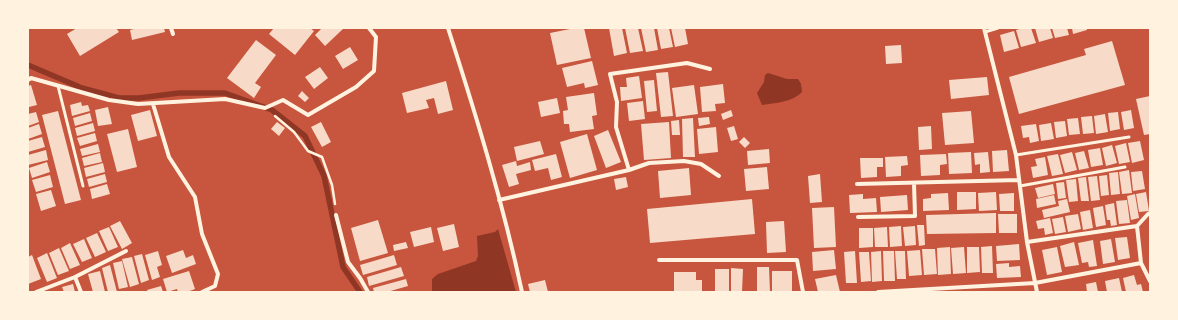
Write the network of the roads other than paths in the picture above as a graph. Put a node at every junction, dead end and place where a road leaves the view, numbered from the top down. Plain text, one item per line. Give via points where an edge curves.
1 (171, 28) edge
2 (369, 28) edge
3 (448, 28) edge
4 (998, 28) edge
5 (985, 30) edge
6 (173, 34) dead end
7 (710, 69) dead end
8 (28, 80) edge
9 (58, 86) junction
10 (153, 104) junction
11 (1129, 137) dead end
12 (1016, 154) junction
13 (1125, 167) dead end
14 (629, 170) junction
15 (720, 176) dead end
16 (1019, 180) junction
17 (914, 183) junction
18 (857, 184) dead end
19 (83, 186) dead end
20 (1020, 186) junction
21 (499, 200) junction
22 (1150, 213) edge
23 (336, 215) road end
24 (858, 217) dead end
25 (1137, 226) junction
26 (1027, 242) junction
27 (126, 251) dead end
28 (659, 260) dead end
29 (1141, 263) junction
30 (75, 277) junction
31 (1150, 281) edge
32 (1035, 283) junction
33 (36, 292) edge
34 (81, 292) edge
35 (202, 292) edge
36 (368, 292) edge
37 (522, 292) edge
38 (803, 292) edge
39 (878, 292) edge
40 (1037, 292) edge

1 - 6 street
2 - 10 street via 376,37 374,71 356,87 308,115 283,100 264,108 225,100
3 - 21 street
4 - 5 lane
5 - 12 street
7 - 14 street via 688,63 610,74 617,102 616,127
8 - 9 street via 31,78
9 - 10 street via 109,100
9 - 19 lane
10 - 35 street via 169,157 194,197 202,234 218,274 215,286
11 - 12 lane
12 - 16 street
13 - 20 lane
14 - 15 street via 649,163 684,161 701,164
14 - 21 street
16 - 17 street
16 - 20 street
17 - 18 street
17 - 24 street via 915,216
20 - 26 street
21 - 37 street
22 - 25 street
23 - 36 street via 348,262
25 - 26 street
25 - 29 street
26 - 32 street
27 - 30 street
28 - 38 street via 798,260
29 - 31 street
29 - 32 street
30 - 33 street
30 - 34 street
32 - 39 street
32 - 40 street

